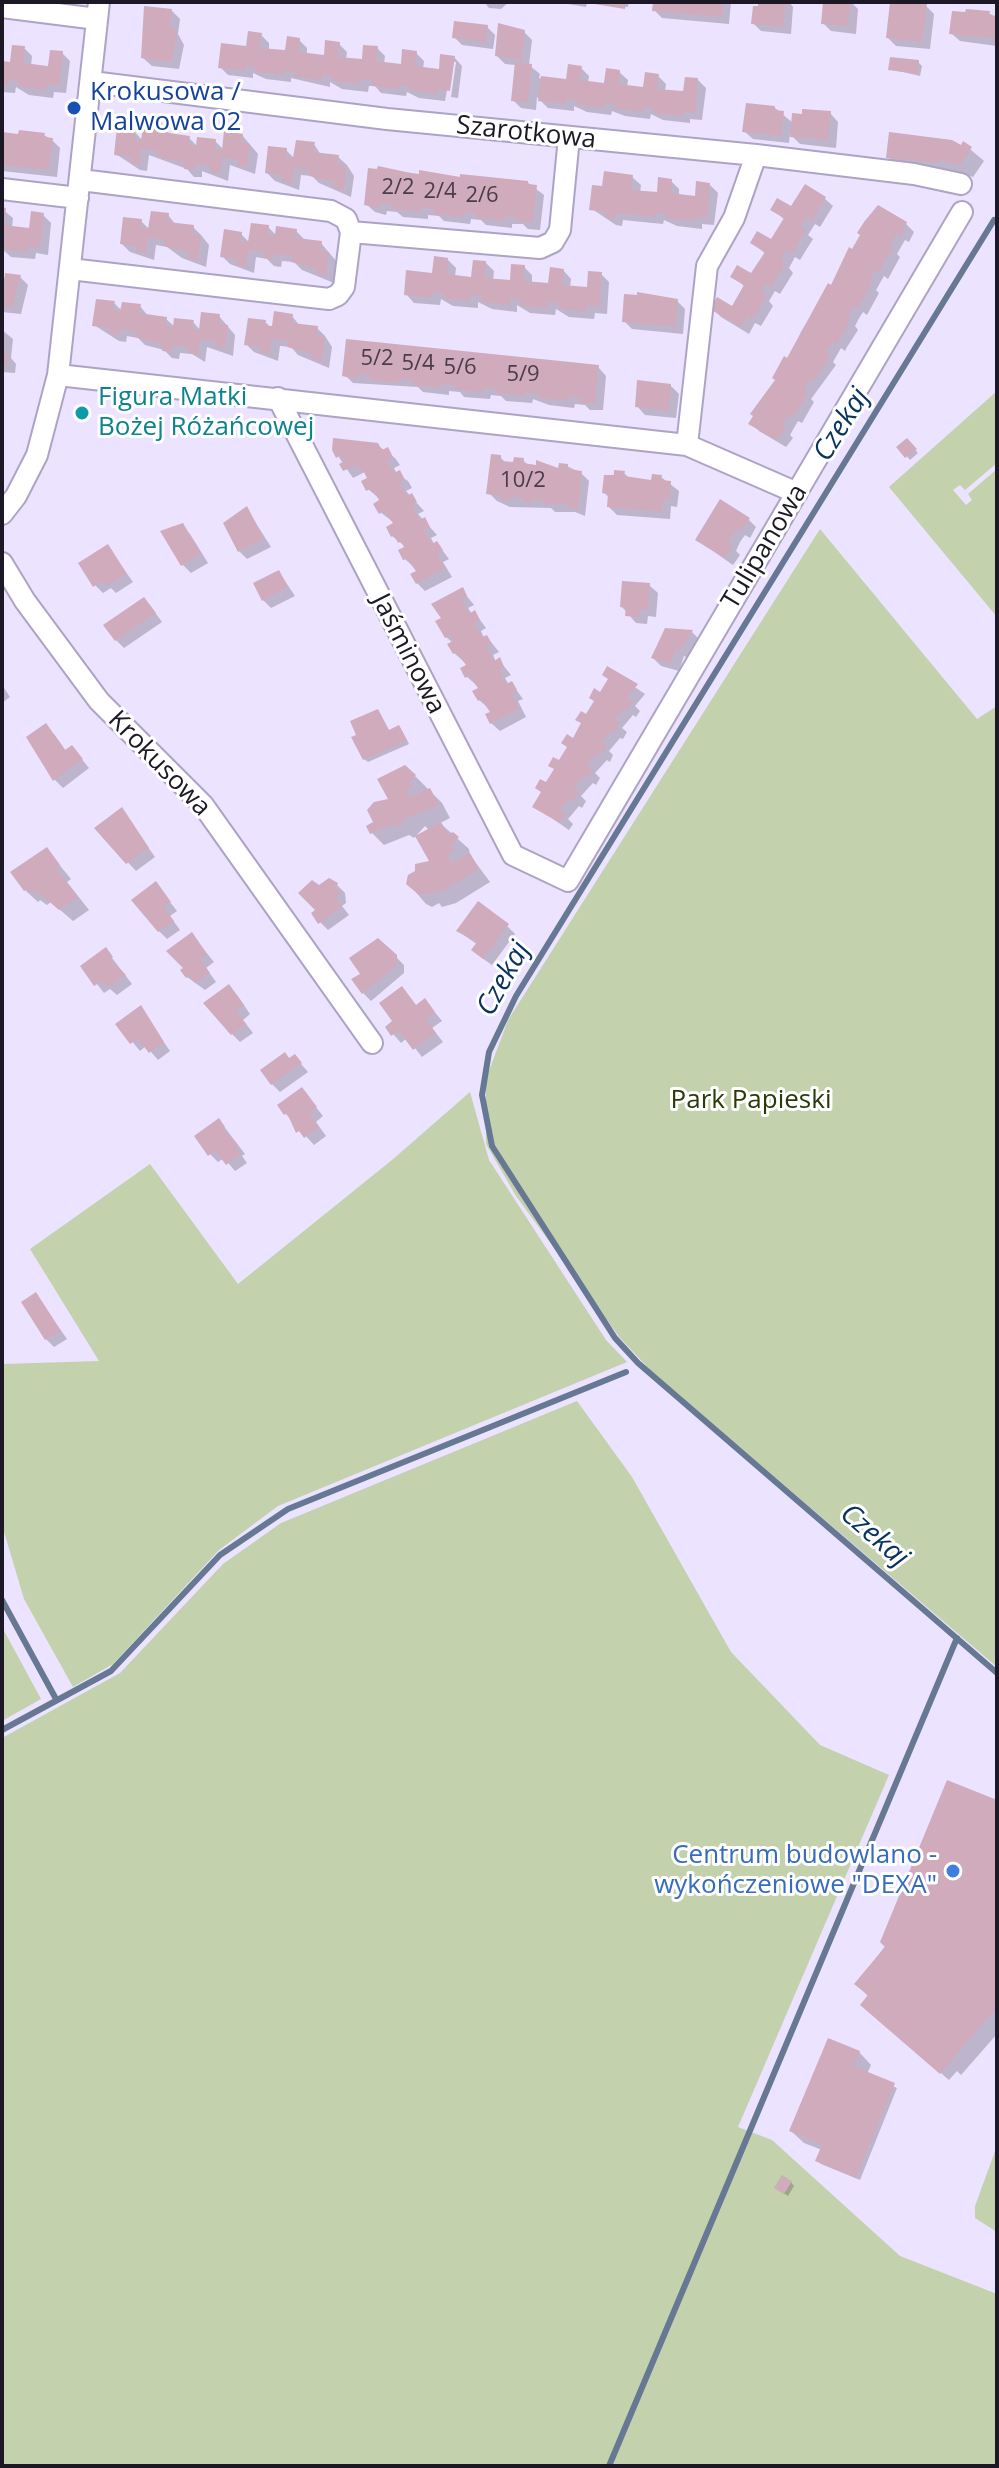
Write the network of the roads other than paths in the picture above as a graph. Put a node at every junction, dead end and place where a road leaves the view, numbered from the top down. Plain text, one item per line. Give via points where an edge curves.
1 (2, 7) edge
2 (98, 10) edge
3 (92, 82) junction
4 (569, 137) junction
5 (756, 155) junction
6 (961, 184) dead end
7 (2, 189) edge
8 (80, 189) junction
9 (962, 212) dead end
10 (351, 232) junction
11 (70, 269) junction
12 (58, 375) junction
13 (278, 398) junction
14 (687, 445) junction
15 (797, 493) junction
16 (2, 514) edge
17 (2, 563) edge
18 (568, 881) joint
19 (372, 1043) dead end

1 - 2 street
2 - 3 street
3 - 4 street, Szarotkowa
3 - 8 street
4 - 5 street, Szarotkowa
4 - 10 street via 560,230 547,246
5 - 6 street, Szarotkowa
5 - 14 street via 734,218 707,266
7 - 8 street
8 - 10 street via 331,211 346,219
8 - 11 street
9 - 15 street, Tulipanowa
10 - 11 street via 344,287 329,299
11 - 12 street
12 - 13 street
12 - 16 street via 37,455
13 - 14 street
13 - 18 street, Jaśminowa via 513,855
14 - 15 street
15 - 18 street, Tulipanowa
17 - 19 street, Krokusowa via 99,701 203,805

